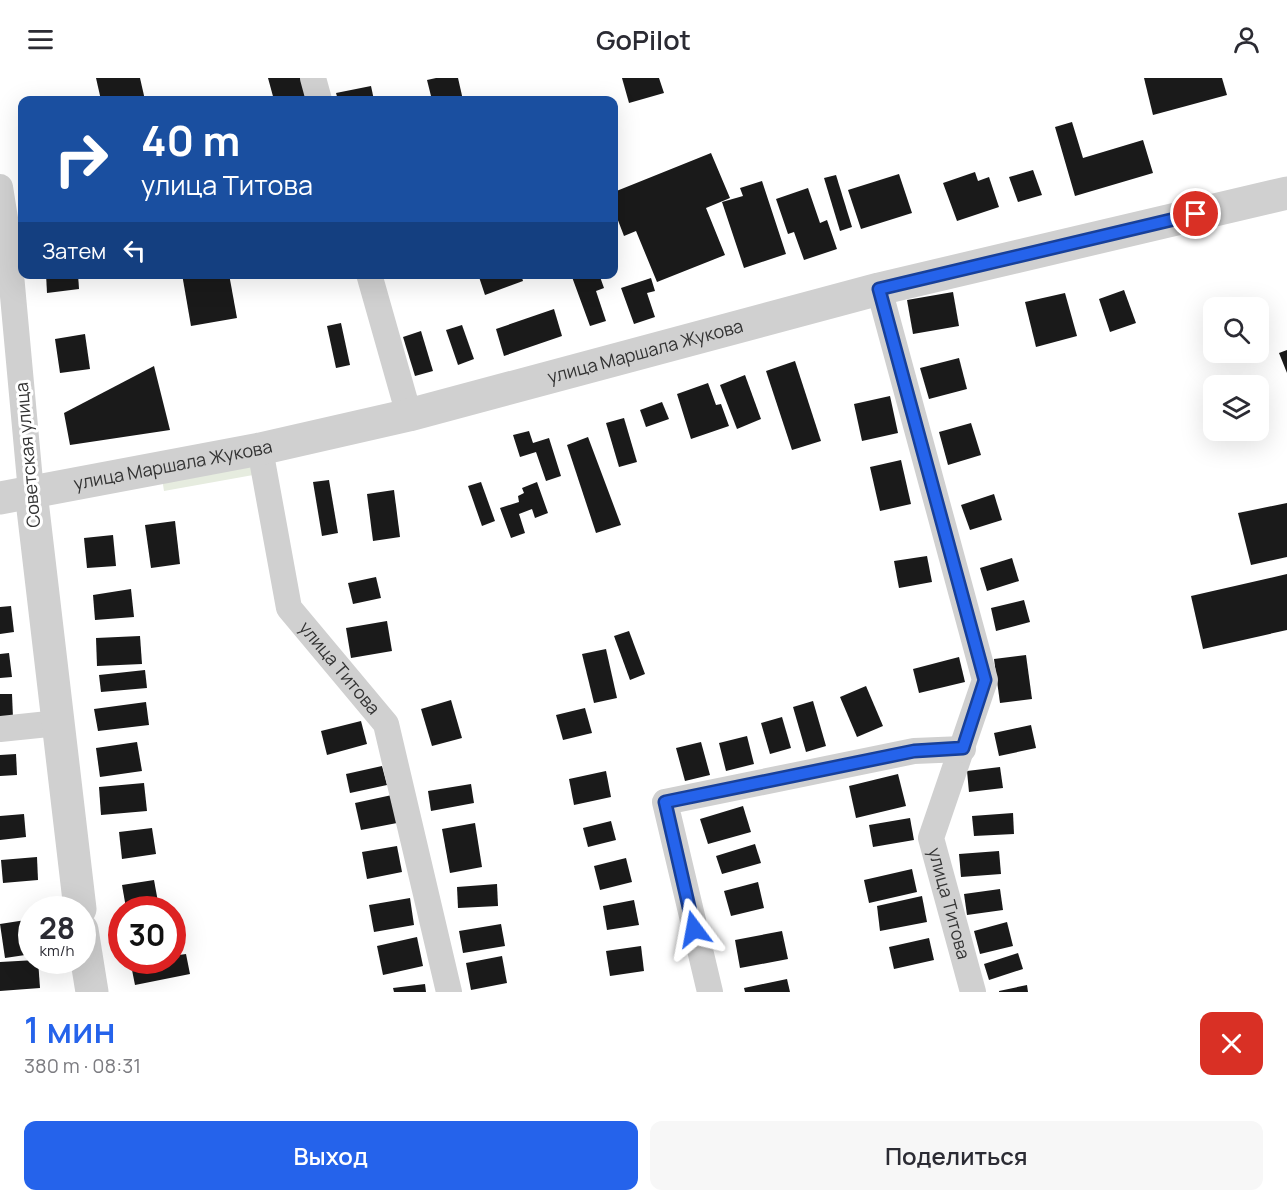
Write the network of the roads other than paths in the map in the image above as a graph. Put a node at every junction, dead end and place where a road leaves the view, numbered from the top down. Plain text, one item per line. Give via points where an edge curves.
1 (313, 78) edge
2 (318, 96) edge
3 (0, 188) edge
4 (1287, 193) edge
5 (370, 279) edge
6 (879, 289) junction
7 (409, 416) junction
8 (260, 449) junction
9 (15, 495) edge
10 (58, 723) junction
11 (0, 729) edge
12 (963, 748) junction
13 (78, 896) edge
14 (89, 974) edge
15 (92, 992) edge
16 (449, 992) edge
17 (710, 992) edge
18 (973, 992) edge

1 - 2 street
3 - 9 street, Советская улица via 7,231
4 - 6 street, улица Маршала Жукова
5 - 7 street
6 - 7 street, улица Маршала Жукова
6 - 12 street, улица Титова via 985,680
7 - 8 street, улица Маршала Жукова
8 - 9 street, улица Маршала Жукова
8 - 16 street, улица Титова via 289,608 386,724
9 - 10 street, Советская улица
10 - 11 street
10 - 13 street, Советская улица
12 - 17 street via 914,751 665,802
12 - 18 street, улица Титова via 931,838
14 - 15 street

